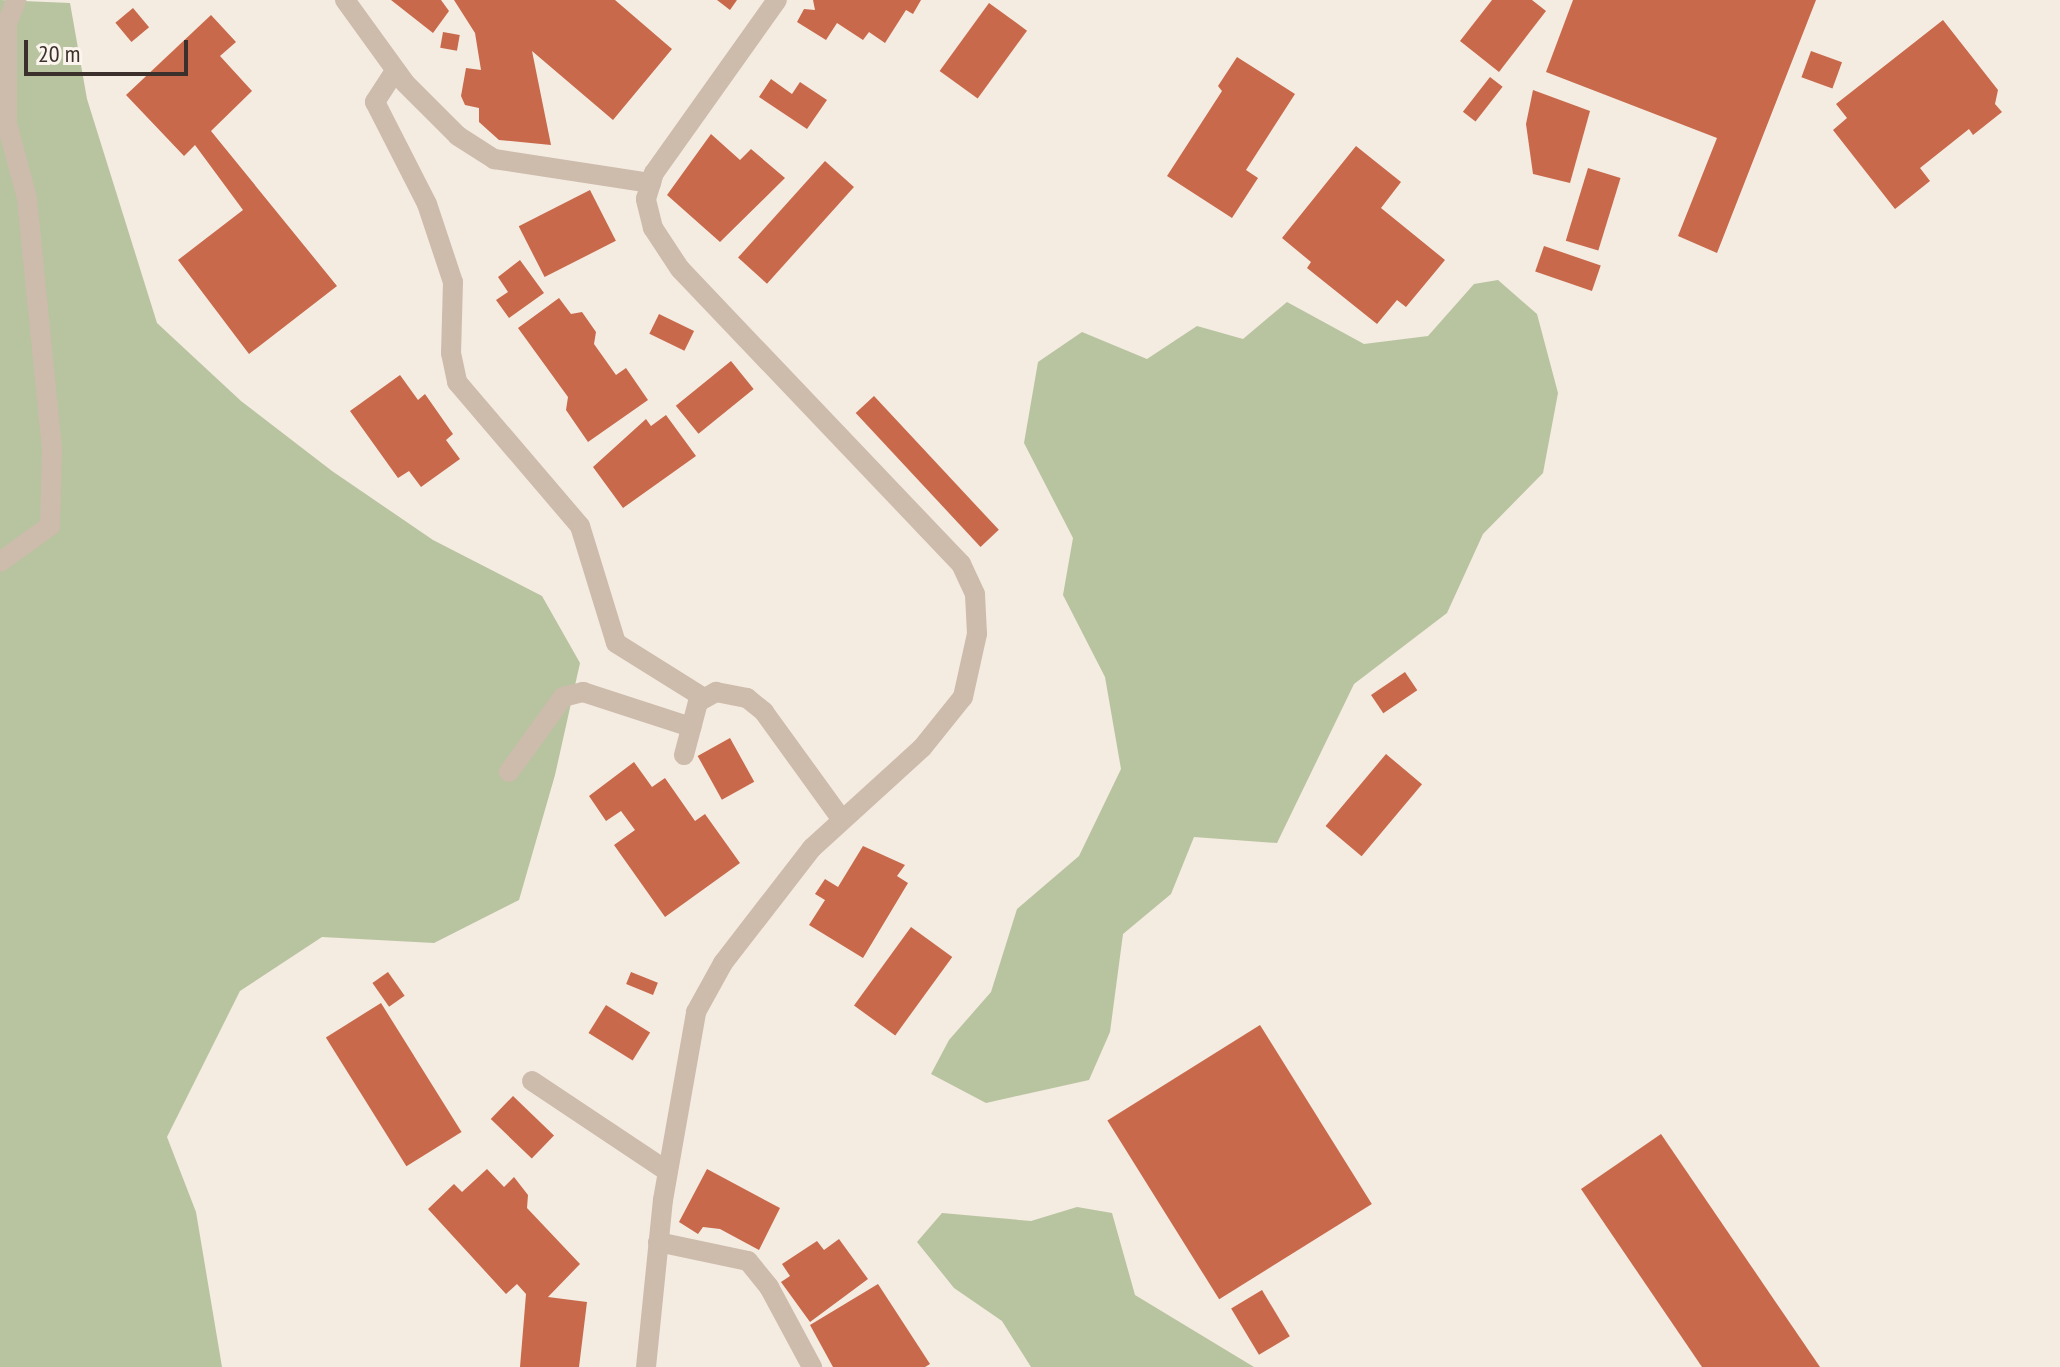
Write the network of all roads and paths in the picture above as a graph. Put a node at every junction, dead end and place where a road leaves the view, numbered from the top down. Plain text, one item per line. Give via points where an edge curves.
1 (16, 0) edge
2 (345, 0) edge
3 (777, 0) edge
4 (395, 71) junction
5 (651, 183) junction
6 (0, 562) edge
7 (704, 698) junction
8 (691, 727) junction
9 (684, 755) dead end
10 (509, 772) dead end
11 (840, 817) junction
12 (532, 1081) dead end
13 (667, 1171) junction
14 (658, 1242) junction
15 (646, 1367) edge
16 (812, 1367) edge

1 - 6 street via 7,24 7,124 27,198 52,449 50,526
2 - 4 street
3 - 5 street
4 - 5 street via 458,136 494,159
4 - 7 street via 375,102 427,204 453,282 451,353 457,382 580,526 616,643
5 - 11 street via 646,199 653,228 680,269 961,564 975,594 976,645 963,697 922,748
7 - 8 street
7 - 11 street via 716,692 747,698 764,712
8 - 9 street
8 - 10 street via 583,692 563,697
11 - 13 street via 768,901 723,963 696,1012
12 - 13 street
13 - 14 street
14 - 15 street
14 - 16 street via 748,1261 769,1287

